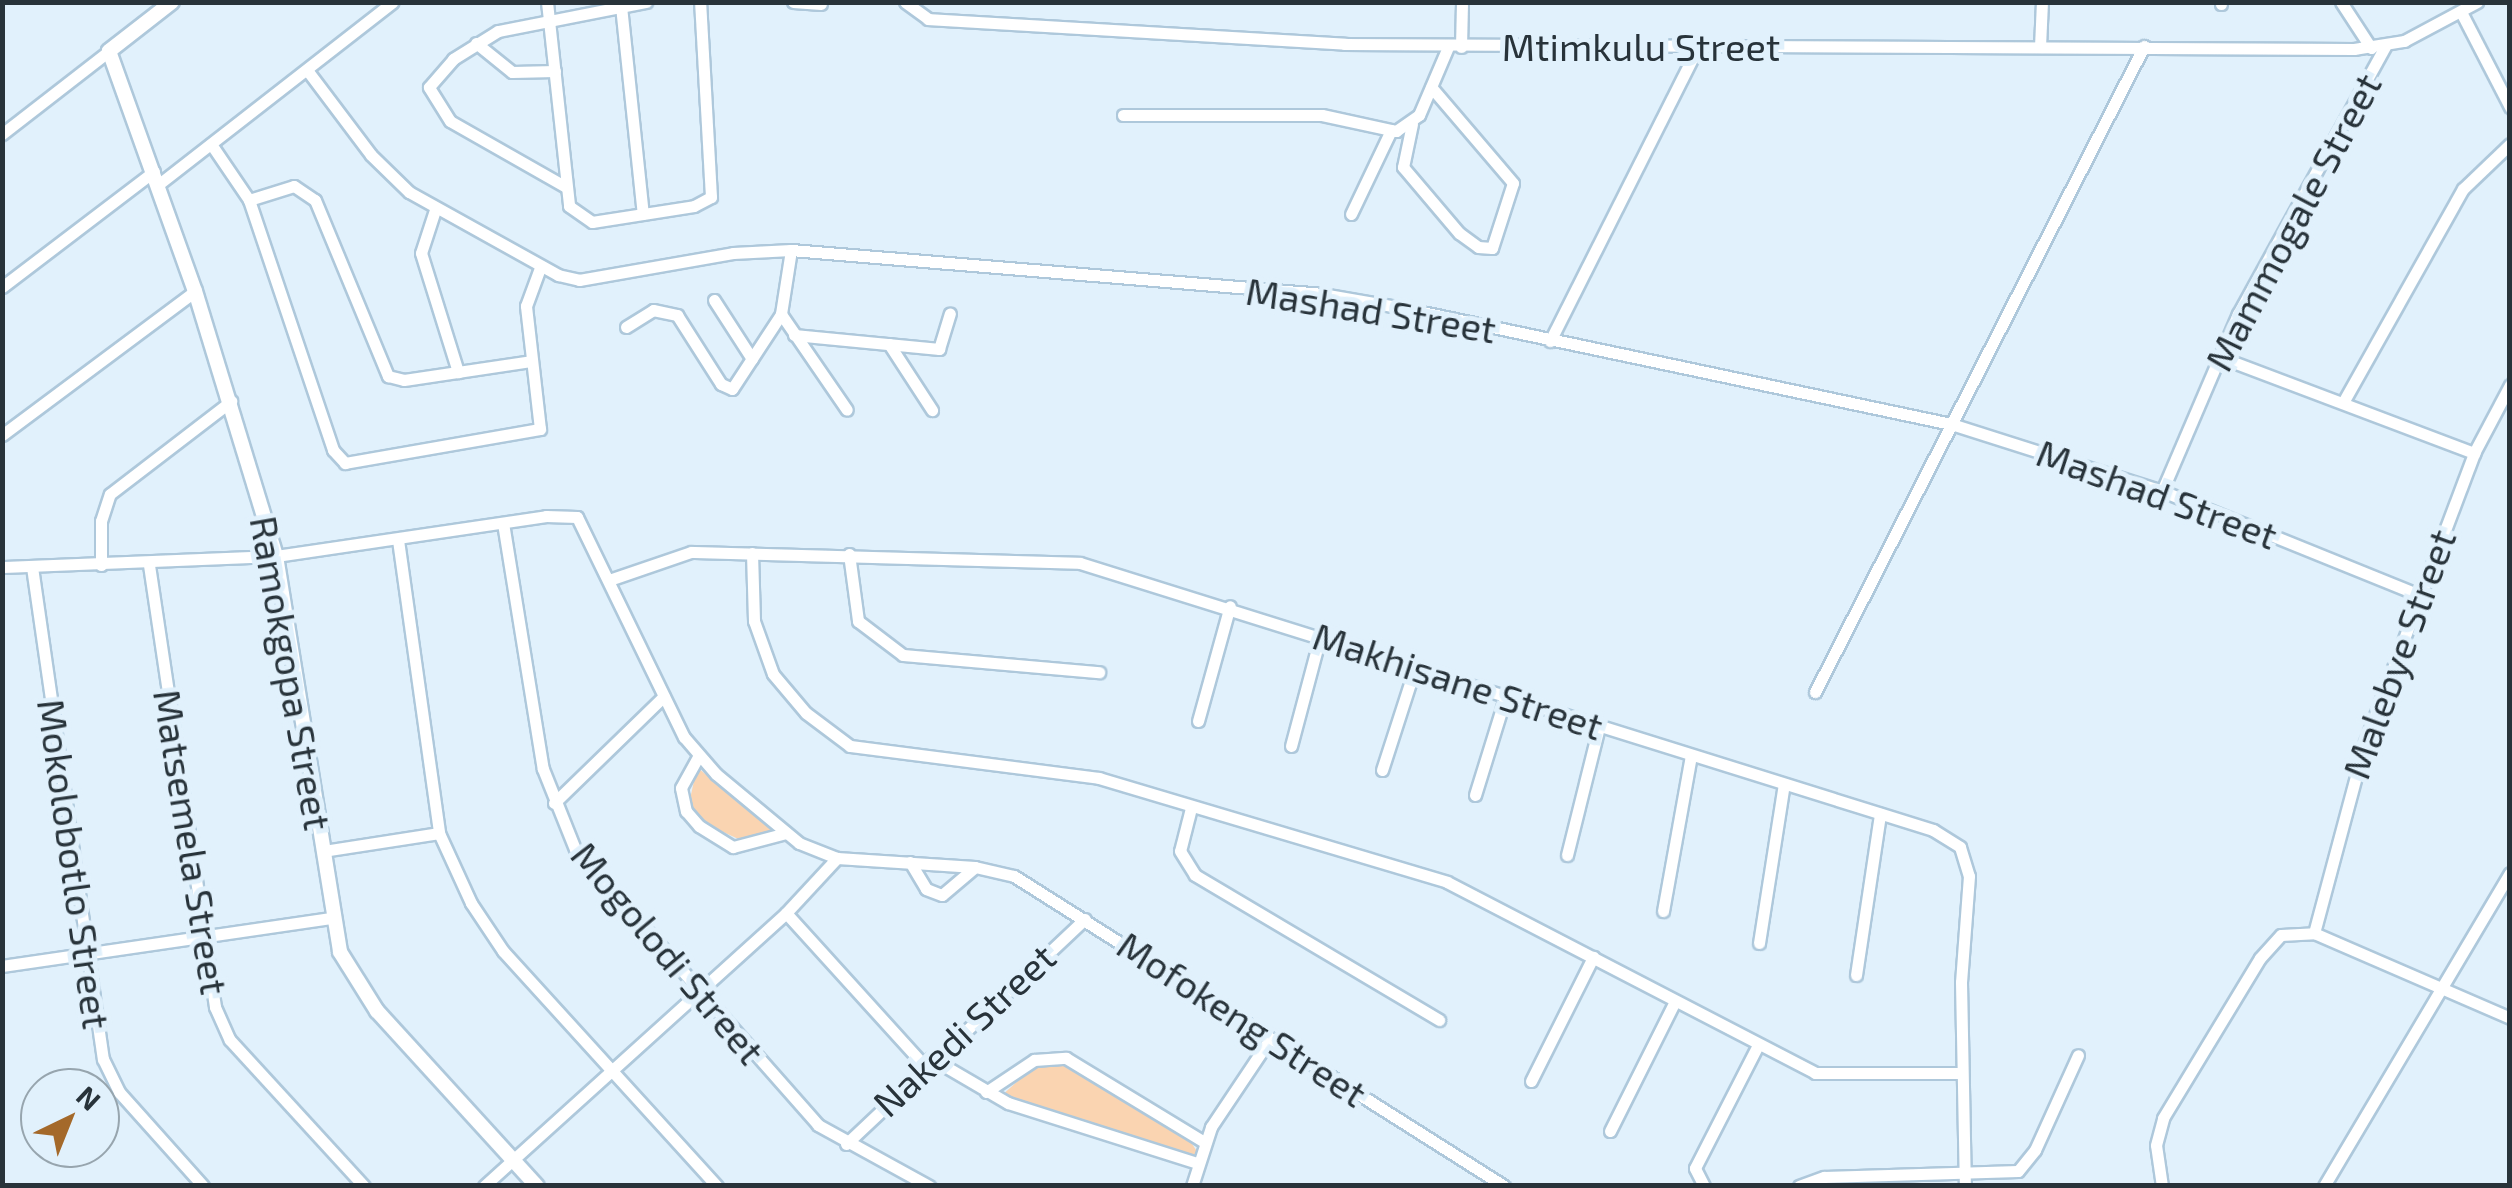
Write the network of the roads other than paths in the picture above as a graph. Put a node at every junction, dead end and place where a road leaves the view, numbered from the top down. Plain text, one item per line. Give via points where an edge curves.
1 (172, 2) edge
2 (394, 2) edge
3 (548, 2) edge
4 (646, 2) edge
5 (700, 2) edge
6 (793, 2) edge
7 (904, 2) edge
8 (1462, 2) edge
9 (2042, 2) edge
10 (2341, 2) edge
11 (2477, 2) edge
12 (821, 4) edge
13 (621, 6) junction
14 (2461, 12) junction
15 (550, 18) junction
16 (476, 43) junction
17 (2040, 46) junction
18 (2144, 46) junction
19 (1455, 47) junction
20 (1698, 47) junction
21 (2386, 47) junction
22 (2371, 48) junction
23 (109, 51) junction
24 (307, 70) junction
25 (555, 70) junction
26 (1431, 87) junction
27 (2510, 107) edge
28 (1124, 114) dead end
29 (1412, 124) junction
30 (1391, 130) junction
31 (2, 134) edge
32 (211, 144) junction
33 (2510, 144) edge
34 (157, 178) junction
35 (566, 187) junction
36 (249, 200) junction
37 (435, 210) junction
38 (644, 214) junction
39 (1352, 214) dead end
40 (791, 250) junction
41 (540, 268) junction
42 (2, 287) edge
43 (194, 291) junction
44 (714, 300) dead end
45 (782, 314) junction
46 (950, 314) dead end
47 (626, 327) dead end
48 (794, 335) junction
49 (1550, 341) junction
50 (890, 344) junction
51 (2220, 357) junction
52 (752, 359) junction
53 (531, 361) junction
54 (458, 372) junction
55 (2510, 385) edge
56 (2346, 400) junction
57 (231, 402) junction
58 (848, 410) dead end
59 (932, 410) dead end
60 (1952, 424) junction
61 (2, 436) edge
62 (2474, 453) junction
63 (2162, 491) junction
64 (503, 523) junction
65 (398, 540) junction
66 (752, 553) junction
67 (850, 554) junction
68 (276, 556) junction
69 (149, 564) junction
70 (101, 566) junction
71 (2, 567) edge
72 (32, 567) junction
73 (612, 579) junction
74 (2419, 595) junction
75 (1230, 606) junction
76 (1320, 637) junction
77 (1415, 668) junction
78 (1100, 672) dead end
79 (1815, 692) dead end
80 (664, 696) junction
81 (1505, 698) junction
82 (1198, 720) dead end
83 (1599, 727) junction
84 (1291, 746) dead end
85 (698, 756) junction
86 (1691, 756) junction
87 (1382, 770) dead end
88 (1784, 784) junction
89 (1475, 796) dead end
90 (554, 804) junction
91 (1190, 808) junction
92 (1880, 814) junction
93 (439, 833) junction
94 (786, 833) junction
95 (324, 852) junction
96 (1567, 854) dead end
97 (838, 858) junction
98 (910, 862) junction
99 (975, 867) junction
100 (2510, 873) edge
101 (1663, 911) dead end
102 (786, 912) junction
103 (331, 918) junction
104 (1086, 918) junction
105 (2314, 932) junction
106 (205, 939) junction
107 (1759, 943) dead end
108 (1593, 956) junction
109 (86, 957) junction
110 (2, 966) edge
111 (1856, 976) dead end
112 (2439, 988) junction
113 (698, 993) junction
114 (1675, 1001) junction
115 (2510, 1018) edge
116 (1439, 1020) dead end
117 (1270, 1038) junction
118 (1758, 1045) junction
119 (2078, 1054) dead end
120 (928, 1062) junction
121 (612, 1071) junction
122 (1961, 1073) junction
123 (1532, 1080) dead end
124 (986, 1092) junction
125 (1610, 1131) dead end
126 (1204, 1142) junction
127 (846, 1144) junction
128 (513, 1160) junction
129 (1197, 1163) junction
130 (1965, 1180) edge
131 (203, 1186) edge
132 (364, 1186) edge
133 (484, 1186) edge
134 (536, 1186) edge
135 (717, 1186) edge
136 (929, 1186) edge
137 (1192, 1186) edge
138 (1504, 1186) edge
139 (1704, 1186) edge
140 (1800, 1186) edge
141 (2162, 1186) edge
142 (2324, 1186) edge

1 - 23 street
2 - 24 street
3 - 15 street
4 - 13 street
5 - 38 street via 713,192 700,204
6 - 12 street
7 - 19 street, Mtimkulu Street via 928,19
8 - 19 street
9 - 17 street
10 - 22 street
11 - 14 street, Mammogale Street
13 - 15 street
13 - 38 street
14 - 21 street, Mammogale Street
14 - 27 street
15 - 16 street
15 - 25 street
16 - 25 street via 512,72
16 - 35 street via 432,80 434,103 464,130
17 - 18 street, Mtimkulu Street
17 - 20 street, Mtimkulu Street
18 - 22 street, Mtimkulu Street
18 - 60 street
19 - 20 street, Mtimkulu Street
19 - 26 street
20 - 49 street
21 - 22 street, Mtimkulu Street
21 - 51 street, Mammogale Street
23 - 31 street
23 - 34 street, Ramokgopa Street
24 - 32 street
24 - 37 street, Mashad Street via 370,155
25 - 35 street
26 - 29 street
26 - 29 street via 1514,184 1492,248 1478,247 1460,233 1402,167
28 - 30 street via 1322,115
29 - 30 street
30 - 39 street
32 - 34 street
32 - 36 street
33 - 56 street via 2463,189
34 - 42 street
34 - 43 street, Ramokgopa Street
35 - 38 street via 578,217 592,222
36 - 53 street via 332,450 345,463 536,432 542,426
36 - 54 street via 294,186 315,200 388,376
37 - 41 street, Mashad Street
37 - 54 street via 421,253
40 - 41 street, Mashad Street via 579,280
40 - 45 street
40 - 49 street, Mashad Street via 1323,294
41 - 53 street via 526,306
43 - 57 street, Ramokgopa Street
43 - 61 street
44 - 52 street
45 - 48 street
45 - 52 street
46 - 50 street via 942,347
47 - 52 street via 653,310 677,315 728,389
48 - 50 street
48 - 58 street
49 - 60 street, Mashad Street
50 - 59 street
51 - 56 street
51 - 63 street, Mammogale Street
53 - 54 street
55 - 62 street, Malebye Street
56 - 62 street
57 - 68 street, Ramokgopa Street
57 - 70 street via 110,494 102,514
60 - 63 street, Mashad Street
60 - 79 street
62 - 74 street, Malebye Street
63 - 74 street, Mashad Street
64 - 65 street
64 - 73 street, Mofokeng Street via 577,517
64 - 90 street, Mogolodi Street
65 - 68 street
65 - 93 street
66 - 67 street, Makhisane Street
66 - 73 street, Makhisane Street via 677,553
66 - 91 street via 754,621 773,674 806,713 850,746 889,756 1074,773
67 - 75 street, Makhisane Street via 1059,560
67 - 78 street via 858,621 894,650 944,662
68 - 69 street
68 - 95 street, Ramokgopa Street
69 - 70 street
69 - 106 street, Matsemela Street
70 - 72 street
71 - 72 street
72 - 109 street, Mokolobotlo Street
73 - 80 street, Mofokeng Street
74 - 105 street, Malebye Street via 2350,785
75 - 76 street, Makhisane Street
75 - 82 street
76 - 77 street, Makhisane Street
76 - 84 street
77 - 81 street, Makhisane Street
77 - 87 street
80 - 85 street, Mofokeng Street
80 - 90 street
81 - 83 street, Makhisane Street
81 - 89 street
83 - 86 street, Makhisane Street
83 - 96 street
85 - 94 street, Mofokeng Street
85 - 94 street via 684,778 681,800 699,826 733,846
86 - 88 street, Makhisane Street
86 - 101 street
88 - 92 street, Makhisane Street
88 - 107 street
90 - 113 street, Mogolodi Street via 590,870
91 - 108 street via 1467,889
91 - 116 street via 1180,851 1187,867
92 - 111 street
92 - 122 street, Makhisane Street via 1945,835 1966,860
93 - 95 street
93 - 121 street via 488,931
94 - 97 street, Mofokeng Street
95 - 103 street, Ramokgopa Street
97 - 98 street, Mofokeng Street
97 - 102 street
98 - 99 street, Mofokeng Street
98 - 99 street via 926,888 942,895
99 - 104 street, Mofokeng Street via 1014,876
100 - 112 street
102 - 113 street
102 - 120 street
103 - 106 street
103 - 128 street, Ramokgopa Street via 360,990
104 - 117 street, Mofokeng Street
104 - 120 street, Nakedi Street
105 - 112 street
105 - 141 street via 2292,932 2271,944 2168,1108 2156,1137
106 - 109 street
106 - 132 street, Matsemela Street via 215,1007 230,1040
108 - 114 street
108 - 123 street
109 - 110 street
109 - 131 street, Mokolobotlo Street via 109,1076
112 - 115 street
112 - 142 street
113 - 121 street
113 - 127 street, Mogolodi Street via 810,1117
114 - 118 street
114 - 125 street
117 - 126 street
117 - 138 street, Mofokeng Street
118 - 122 street via 1826,1076
118 - 139 street via 1695,1168
119 - 130 street via 2024,1166
120 - 124 street
120 - 127 street, Nakedi Street
121 - 128 street
121 - 135 street
122 - 130 street, Makhisane Street
124 - 126 street via 1034,1060 1066,1058
124 - 129 street
126 - 129 street
127 - 136 street, Mogolodi Street
128 - 133 street
128 - 134 street, Ramokgopa Street
129 - 137 street
130 - 140 street via 1824,1177

